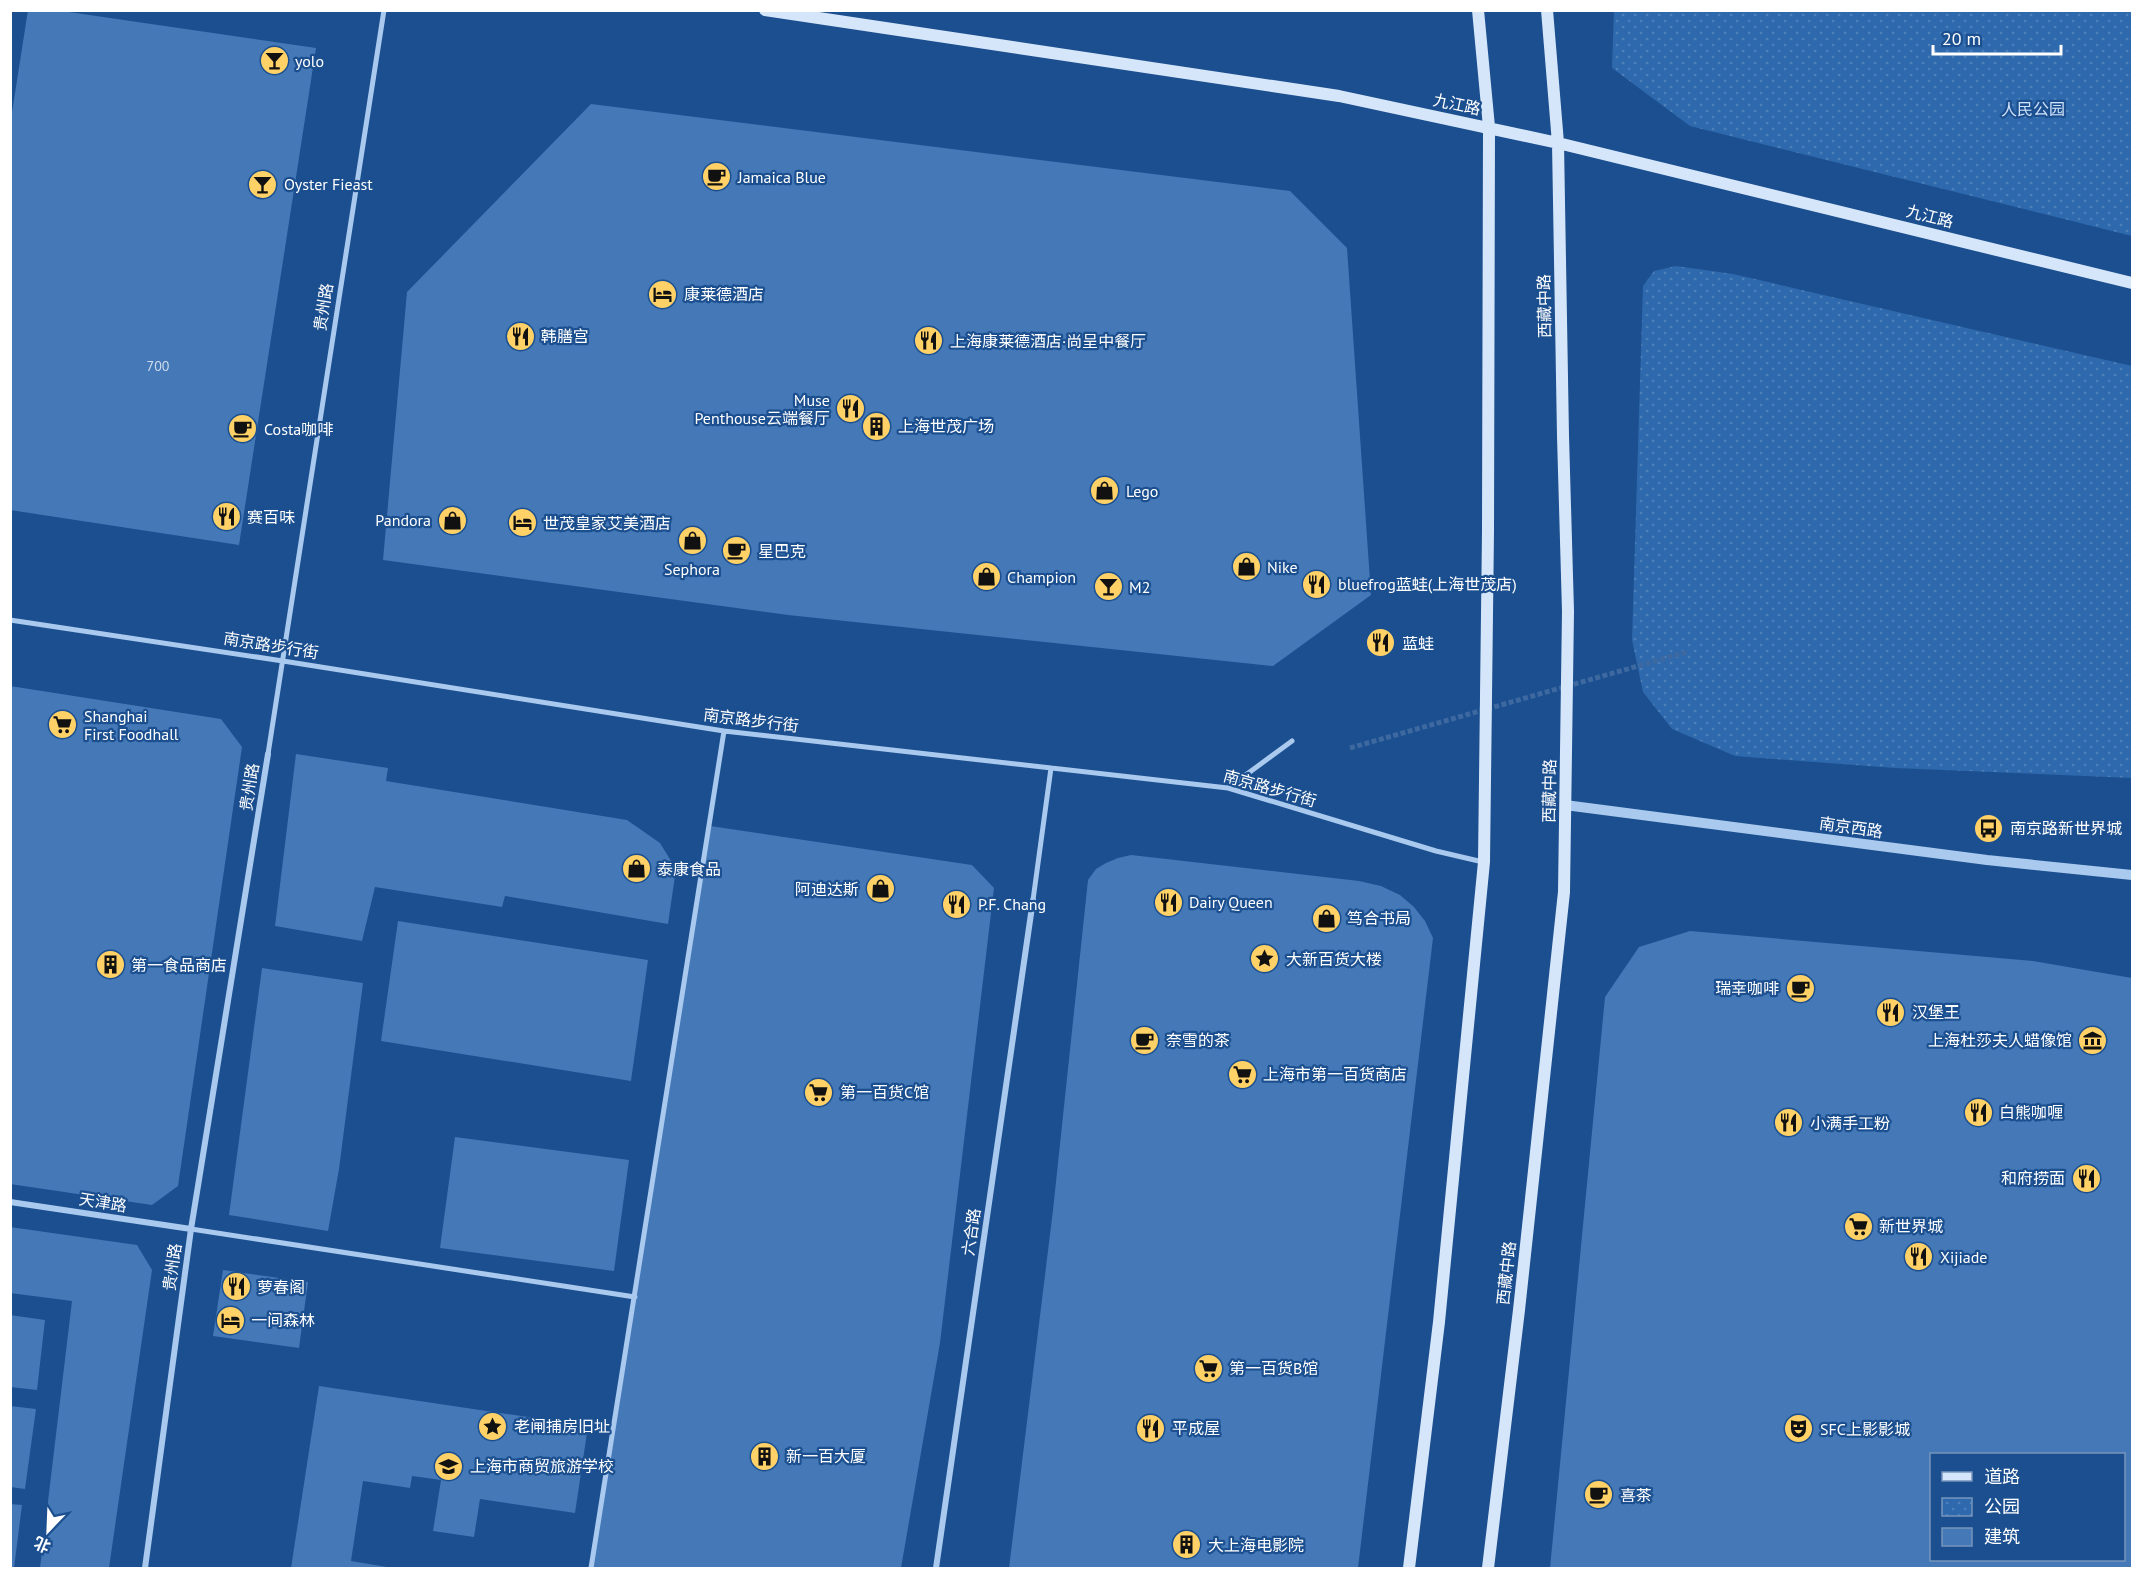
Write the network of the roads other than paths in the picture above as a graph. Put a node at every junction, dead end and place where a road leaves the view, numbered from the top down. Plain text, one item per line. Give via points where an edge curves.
1 (384, 10) edge
2 (765, 10) edge
3 (1478, 10) edge
4 (1547, 10) edge
5 (1489, 127) junction
6 (1558, 143) junction
7 (2133, 283) edge
8 (10, 620) edge
9 (283, 661) junction
10 (724, 731) junction
11 (1292, 741) dead end
12 (268, 754) joint
13 (1051, 768) junction
14 (1228, 788) junction
15 (1565, 805) junction
16 (1484, 862) junction
17 (2133, 875) edge
18 (1033, 900) joint
19 (10, 1202) edge
20 (191, 1229) junction
21 (635, 1296) junction
22 (145, 1569) edge
23 (591, 1569) edge
24 (936, 1569) edge
25 (1409, 1569) edge
26 (1488, 1569) edge

1 - 9 street, 贵州路
2 - 5 main road, 九江路 via 1339,96
3 - 5 main road
4 - 6 main road, 西藏中路
5 - 6 main road, 九江路
5 - 16 main road
6 - 7 main road, 九江路
6 - 15 main road, 西藏中路 via 1568,610
8 - 9 street, 南京路步行街
9 - 10 street, 南京路步行街
9 - 12 street, 贵州路
10 - 13 street, 南京路步行街
10 - 21 street
11 - 14 street
12 - 20 street, 贵州路
13 - 14 street, 南京路步行街
13 - 18 street
14 - 16 street, 南京路步行街
15 - 17 street, 南京西路 via 1987,861
15 - 26 main road, 西藏中路 via 1564,892
16 - 25 main road via 1439,1322
18 - 24 street, 六合路
19 - 20 street, 天津路
20 - 21 street
20 - 22 street, 贵州路
21 - 23 street

